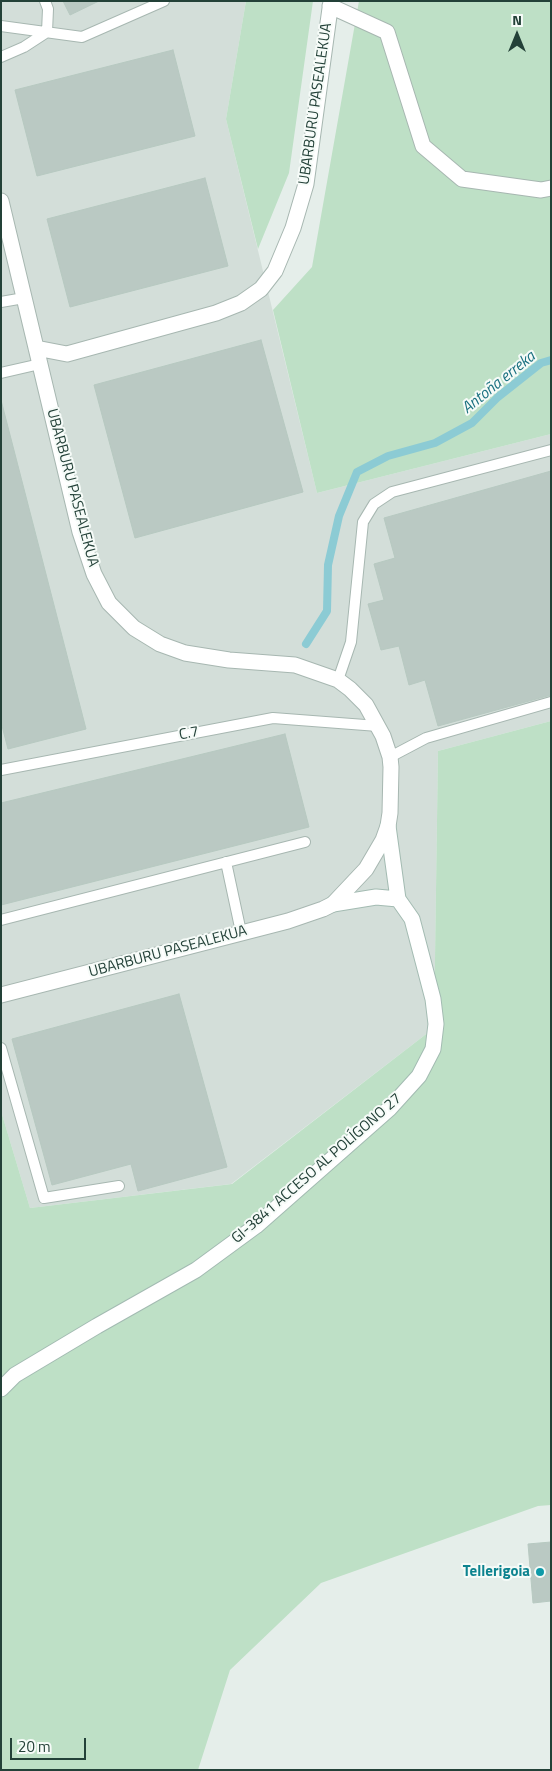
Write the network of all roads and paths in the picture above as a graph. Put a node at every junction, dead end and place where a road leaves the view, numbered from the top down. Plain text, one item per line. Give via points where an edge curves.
1 (45, 1) edge
2 (164, 1) edge
3 (330, 4) edge
4 (1, 26) edge
5 (47, 32) junction
6 (1, 57) edge
7 (551, 188) edge
8 (1, 201) edge
9 (24, 298) junction
10 (1, 302) edge
11 (36, 348) junction
12 (40, 364) junction
13 (1, 373) edge
14 (551, 450) edge
15 (338, 680) junction
16 (551, 702) edge
17 (378, 726) junction
18 (390, 757) junction
19 (1, 770) edge
20 (388, 826) junction
21 (305, 842) dead end
22 (226, 862) junction
23 (398, 899) junction
24 (333, 904) junction
25 (1, 920) edge
26 (241, 932) junction
27 (1, 995) edge
28 (1, 1048) edge
29 (119, 1186) dead end
30 (1, 1389) edge

1 - 5 lane via 48,8
2 - 5 lane via 82,37
3 - 7 street via 387,32 424,146 462,179 541,190
3 - 11 street, UBARBURU PASEALEKUA via 306,184 293,228 275,270 261,289 241,303 216,313 67,354
4 - 5 lane
5 - 6 lane
8 - 9 street, UBARBURU PASEALEKUA
9 - 10 lane
9 - 11 street, UBARBURU PASEALEKUA
11 - 12 street, UBARBURU PASEALEKUA
12 - 13 lane
12 - 15 street, UBARBURU PASEALEKUA via 80,532 94,574 109,603 134,628 160,644 185,653 295,665
14 - 15 lane via 392,492 374,504 363,522 351,642
15 - 17 street, UBARBURU PASEALEKUA via 366,705
16 - 18 lane via 426,738
17 - 18 street, UBARBURU PASEALEKUA
17 - 19 lane, C.7 via 273,718
18 - 20 street, UBARBURU PASEALEKUA
20 - 23 street, UBARBURU PASEALEKUA
20 - 24 street, UBARBURU PASEALEKUA via 366,869
21 - 22 lane
22 - 25 lane
22 - 26 lane
23 - 24 street, UBARBURU PASEALEKUA via 376,897
23 - 30 street, GI-3841 ACCESO AL POLÍGONO 27 via 412,919 433,999 436,1024 433,1049 419,1076 390,1108 256,1226 196,1270 16,1375
24 - 26 street, UBARBURU PASEALEKUA via 288,921
26 - 27 street, UBARBURU PASEALEKUA
28 - 29 lane via 44,1198

